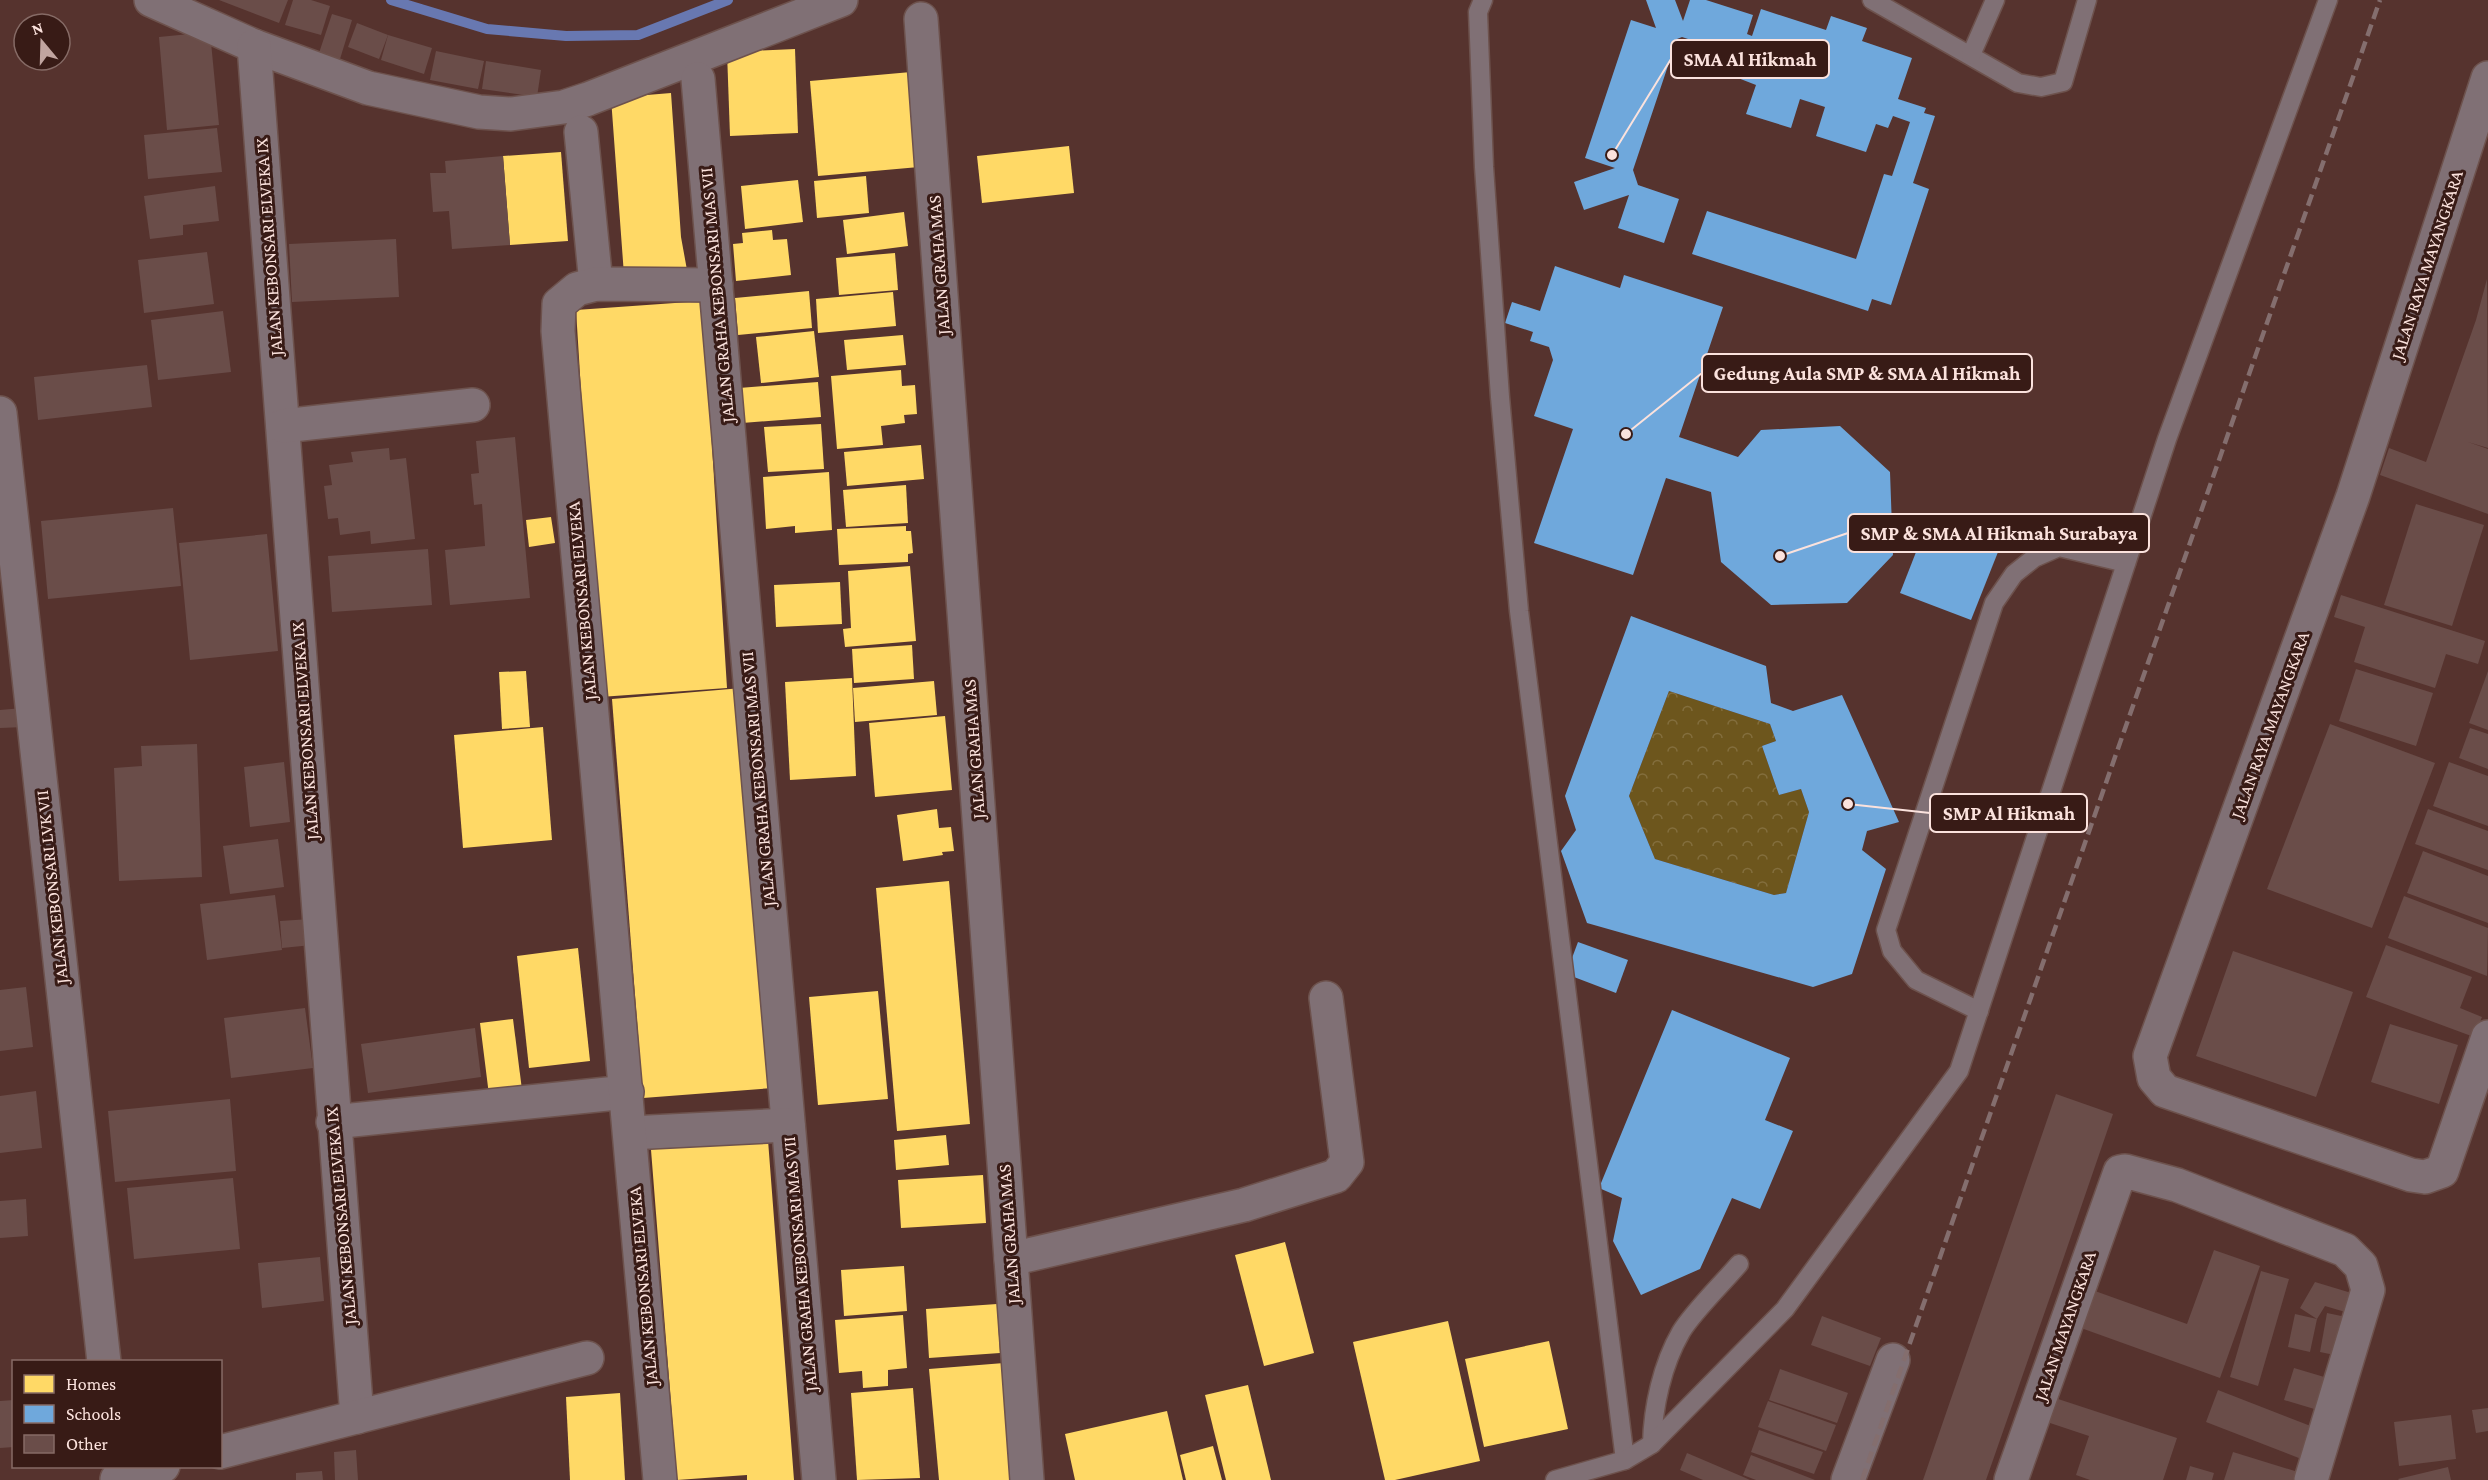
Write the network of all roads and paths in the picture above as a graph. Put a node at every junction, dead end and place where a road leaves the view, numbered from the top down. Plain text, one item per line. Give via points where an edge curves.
1 (151, 0) edge
2 (841, 0) edge
3 (1484, 0) edge
4 (1872, 0) edge
5 (1995, 0) edge
6 (2087, 0) edge
7 (2328, 0) edge
8 (1900, 7) edge
9 (921, 19) dead end
10 (254, 46) junction
11 (1971, 55) junction
12 (2488, 78) edge
13 (698, 79) dead end
14 (581, 132) dead end
15 (597, 284) junction
16 (716, 285) junction
17 (472, 405) dead end
18 (0, 413) edge
19 (283, 426) junction
20 (2126, 563) junction
21 (1326, 998) dead end
22 (1978, 1011) junction
23 (2488, 1036) edge
24 (627, 1092) junction
25 (333, 1122) junction
26 (788, 1125) junction
27 (630, 1133) junction
28 (1011, 1259) junction
29 (1738, 1264) dead end
30 (587, 1358) dead end
31 (104, 1360) edge
32 (1893, 1360) dead end
33 (357, 1417) junction
34 (1652, 1444) junction
35 (222, 1451) edge
36 (1625, 1460) junction
37 (157, 1468) edge
38 (116, 1475) edge
39 (660, 1480) edge
40 (819, 1480) edge
41 (1027, 1480) edge
42 (1555, 1480) edge
43 (1848, 1480) edge
44 (2011, 1480) edge
45 (2311, 1480) edge

1 - 10 street
2 - 10 street via 588,99 520,113 479,112 368,88
3 - 36 lane via 1478,12 1484,167 1519,611
4 - 8 lane
5 - 11 lane
6 - 11 lane via 2063,82 2041,87 2018,83
7 - 20 lane via 2167,439
8 - 11 lane
9 - 28 street, JALAN GRAHA MAS
10 - 19 street, JALAN KEBONSARI ELVEKA IX
12 - 23 street, JALAN RAYA MAYANGKARA via 2353,495 2150,1056 2154,1078 2165,1091 2425,1177 2442,1171
13 - 16 street, JALAN GRAHA KEBONSARI MAS VII
14 - 15 street
15 - 16 street
15 - 24 street, JALAN KEBONSARI ELVEKA via 577,289 559,303 558,331
16 - 26 street, JALAN GRAHA KEBONSARI MAS VII
17 - 19 street
18 - 31 street, JALAN KEBONSARI LVK VII
19 - 25 street, JALAN KEBONSARI ELVEKA IX
20 - 22 lane
20 - 22 lane via 2059,547 2034,558 2014,574 1994,603 1886,930 1892,951 1917,980
21 - 28 street via 1347,1162 1336,1176 1244,1204
22 - 34 lane via 1959,1071 1785,1309
24 - 25 street
24 - 27 street, JALAN KEBONSARI ELVEKA
25 - 33 street, JALAN KEBONSARI ELVEKA IX
26 - 27 street
26 - 40 street, JALAN GRAHA KEBONSARI MAS VII
27 - 39 street, JALAN KEBONSARI ELVEKA
28 - 41 street, JALAN GRAHA MAS
29 - 34 lane via 1681,1332 1653,1416
30 - 33 street
32 - 43 street
33 - 35 street
34 - 36 lane
36 - 42 lane
37 - 38 street
44 - 45 street, JALAN MAYANGKARA via 2120,1172 2177,1185 2345,1250 2361,1266 2368,1290

